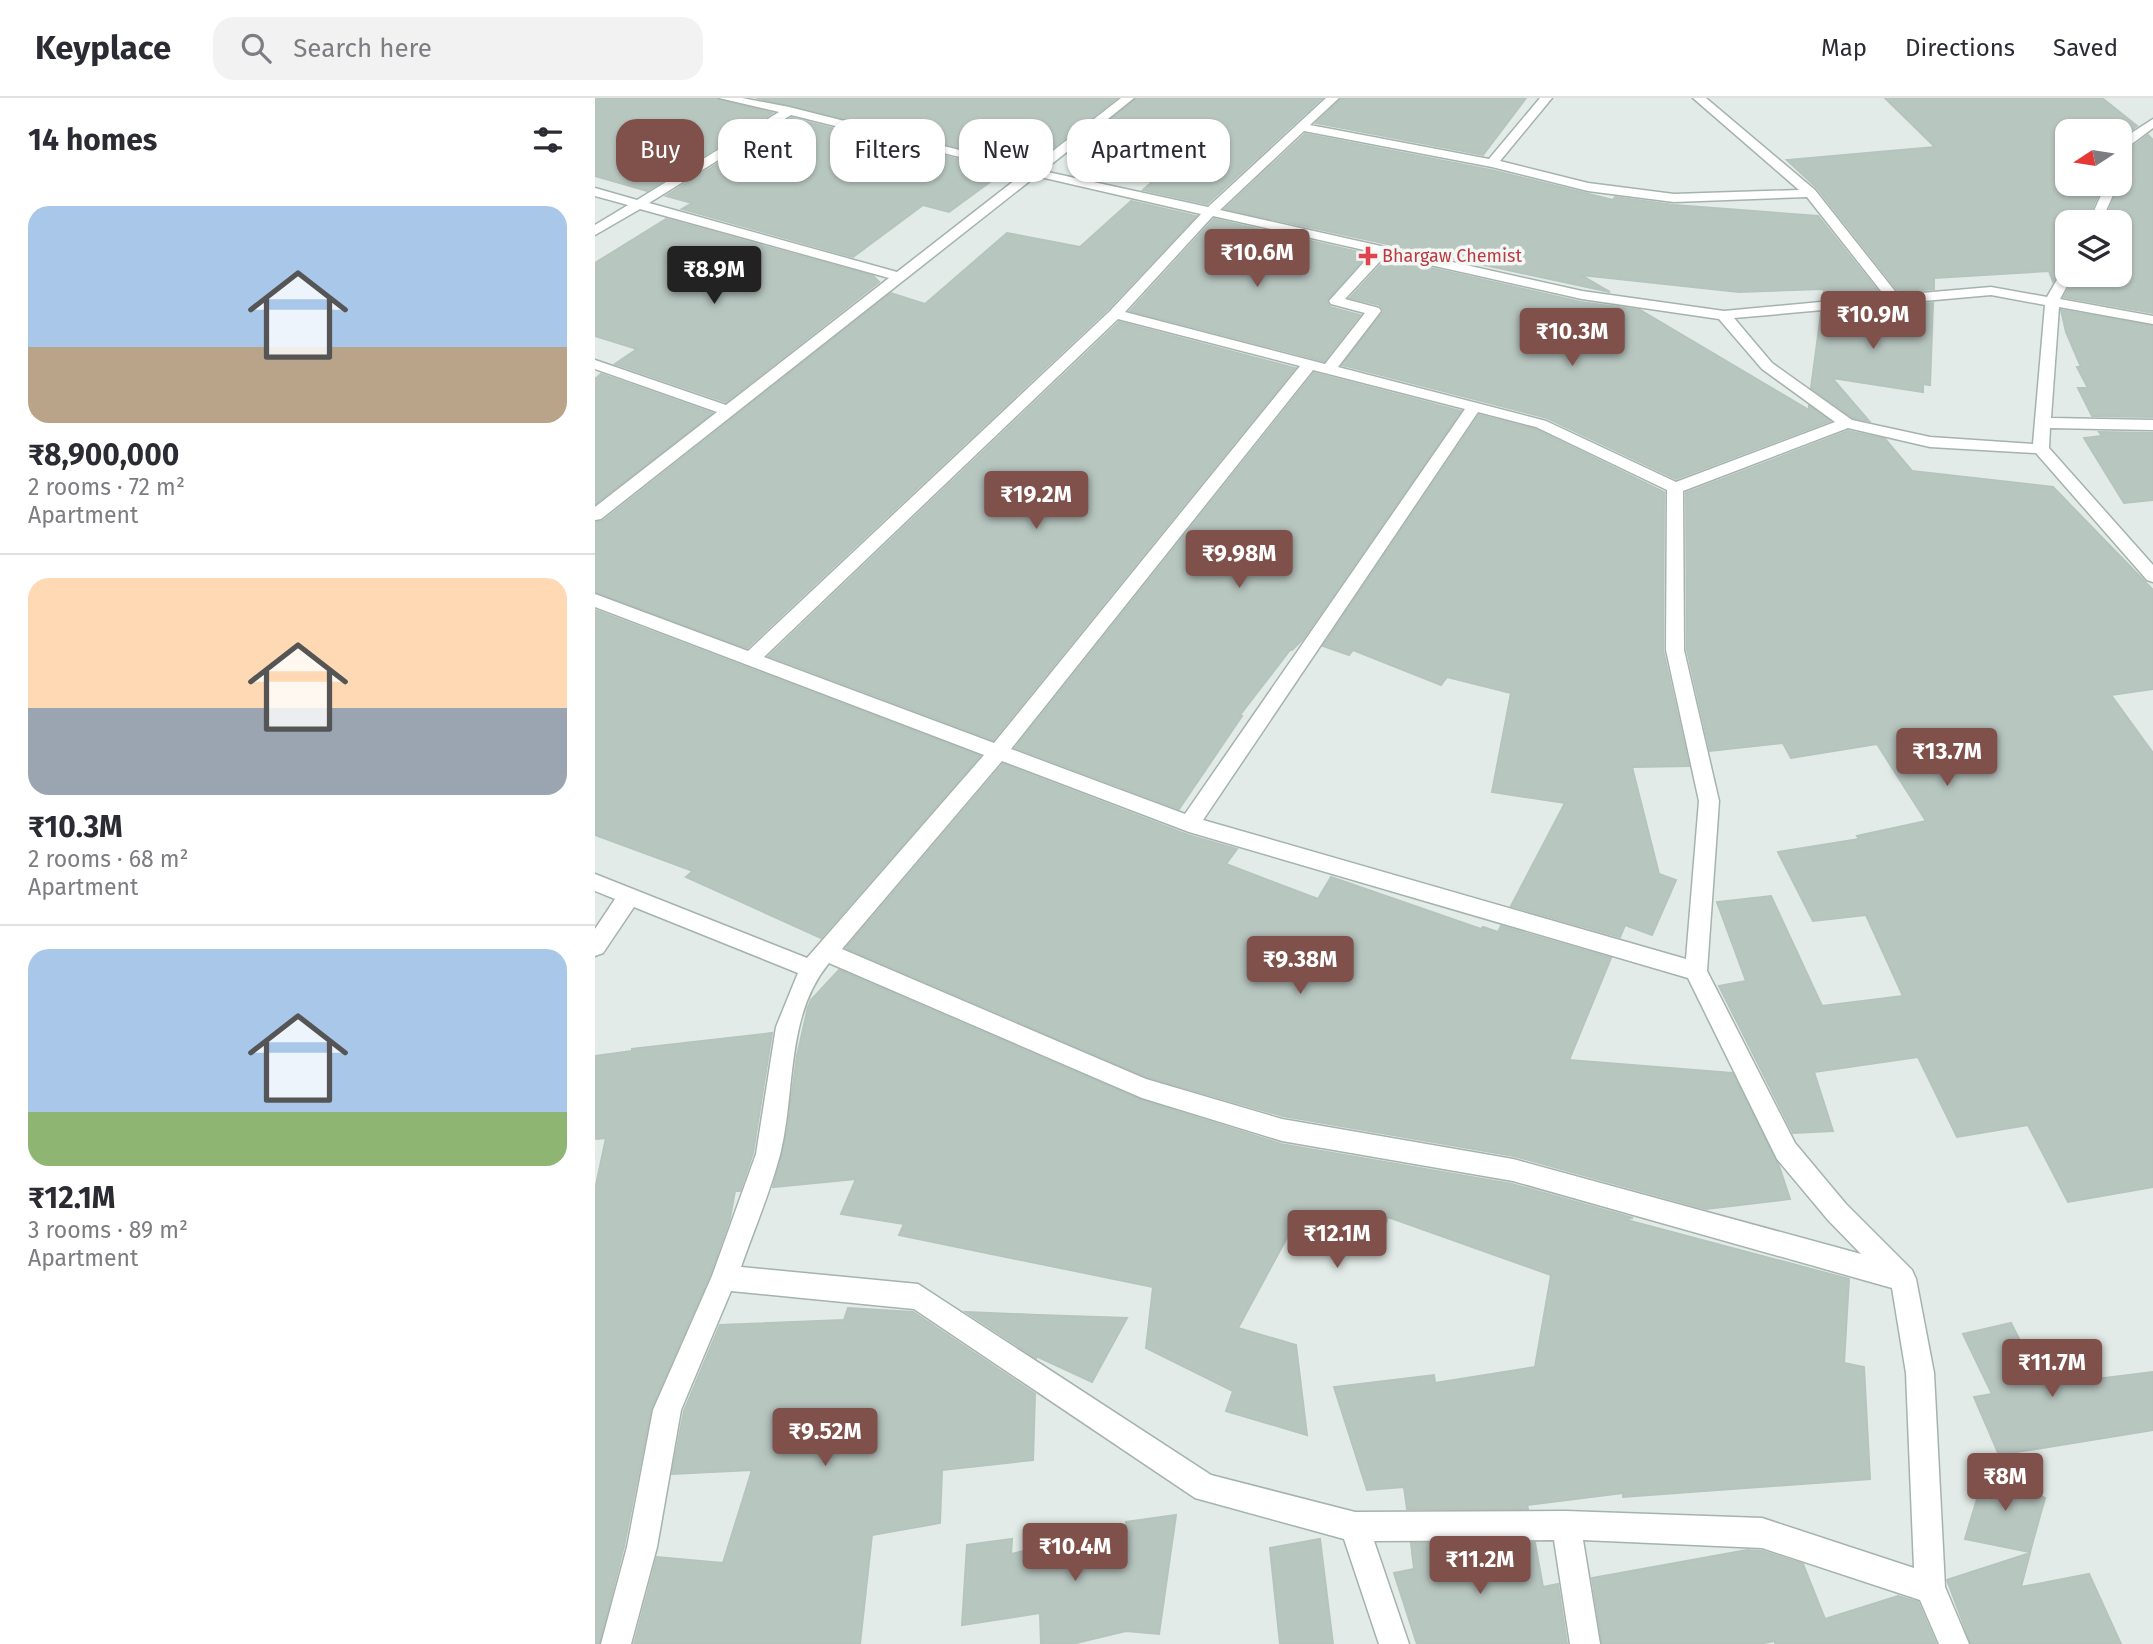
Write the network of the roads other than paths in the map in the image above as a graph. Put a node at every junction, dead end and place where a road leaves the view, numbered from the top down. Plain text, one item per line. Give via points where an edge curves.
1 (725, 98) edge
2 (1128, 98) edge
3 (1333, 98) edge
4 (1546, 98) edge
5 (1699, 98) edge
6 (789, 111) junction
7 (2153, 123) edge
8 (1300, 127) junction
9 (2132, 138) edge
10 (959, 154) edge
11 (1053, 156) edge
12 (1492, 163) junction
13 (1053, 176) edge
14 (1020, 182) edge
15 (595, 192) edge
16 (1811, 193) junction
17 (640, 203) junction
18 (1211, 211) junction
19 (595, 231) edge
20 (1382, 251) junction
21 (898, 276) junction
22 (2060, 287) edge
23 (1894, 299) junction
24 (2052, 301) junction
25 (1115, 314) junction
26 (1724, 315) junction
27 (2153, 320) edge
28 (595, 364) edge
29 (1319, 365) junction
30 (1475, 405) junction
31 (728, 411) junction
32 (1847, 422) junction
33 (2043, 423) junction
34 (2153, 425) edge
35 (2041, 449) junction
36 (1675, 488) junction
37 (595, 515) edge
38 (2153, 576) edge
39 (595, 600) edge
40 (751, 659) junction
41 (998, 752) junction
42 (1189, 824) junction
43 (595, 882) edge
44 (629, 896) junction
45 (595, 947) edge
46 (818, 961) junction
47 (1696, 971) junction
48 (724, 1278) junction
49 (1903, 1279) junction
50 (1566, 1525) junction
51 (1355, 1527) junction
52 (1930, 1588) junction
53 (616, 1644) edge
54 (1394, 1644) edge
55 (1585, 1644) edge
56 (1954, 1644) edge

1 - 6 street
2 - 11 street
3 - 8 street
4 - 12 street
5 - 16 street
6 - 10 street
6 - 17 street
7 - 9 street
8 - 12 street
8 - 18 street
12 - 16 street via 1588,187 1674,198
13 - 18 street
14 - 21 street
15 - 17 street
16 - 23 street
17 - 19 street
17 - 21 street
18 - 20 street
18 - 25 street
20 - 26 street via 1582,295
20 - 29 street via 1336,301 1374,311
21 - 31 street
22 - 24 street
23 - 24 street via 1990,291
23 - 26 street
24 - 27 street
24 - 33 street
25 - 29 street
25 - 40 street
26 - 32 street via 1767,366
28 - 31 street
29 - 30 street
29 - 41 street
30 - 36 street via 1541,424
30 - 42 street
31 - 37 street
32 - 35 street via 1930,442
32 - 36 street
33 - 34 street
33 - 35 street
35 - 38 street
36 - 47 street via 1675,650 1709,802
39 - 40 street
40 - 41 street
41 - 42 street
41 - 46 street
42 - 47 street
43 - 44 street
44 - 45 street
44 - 46 street
46 - 48 street via 787,1027 768,1154
46 - 49 street via 1142,1088 1282,1129 1513,1170
47 - 49 street via 1786,1151 1837,1212
48 - 51 street via 918,1297 1205,1488
48 - 53 street via 667,1410 642,1547
49 - 52 street via 1920,1373
50 - 51 street
50 - 52 street via 1762,1533
50 - 55 street
51 - 54 street
52 - 56 street

